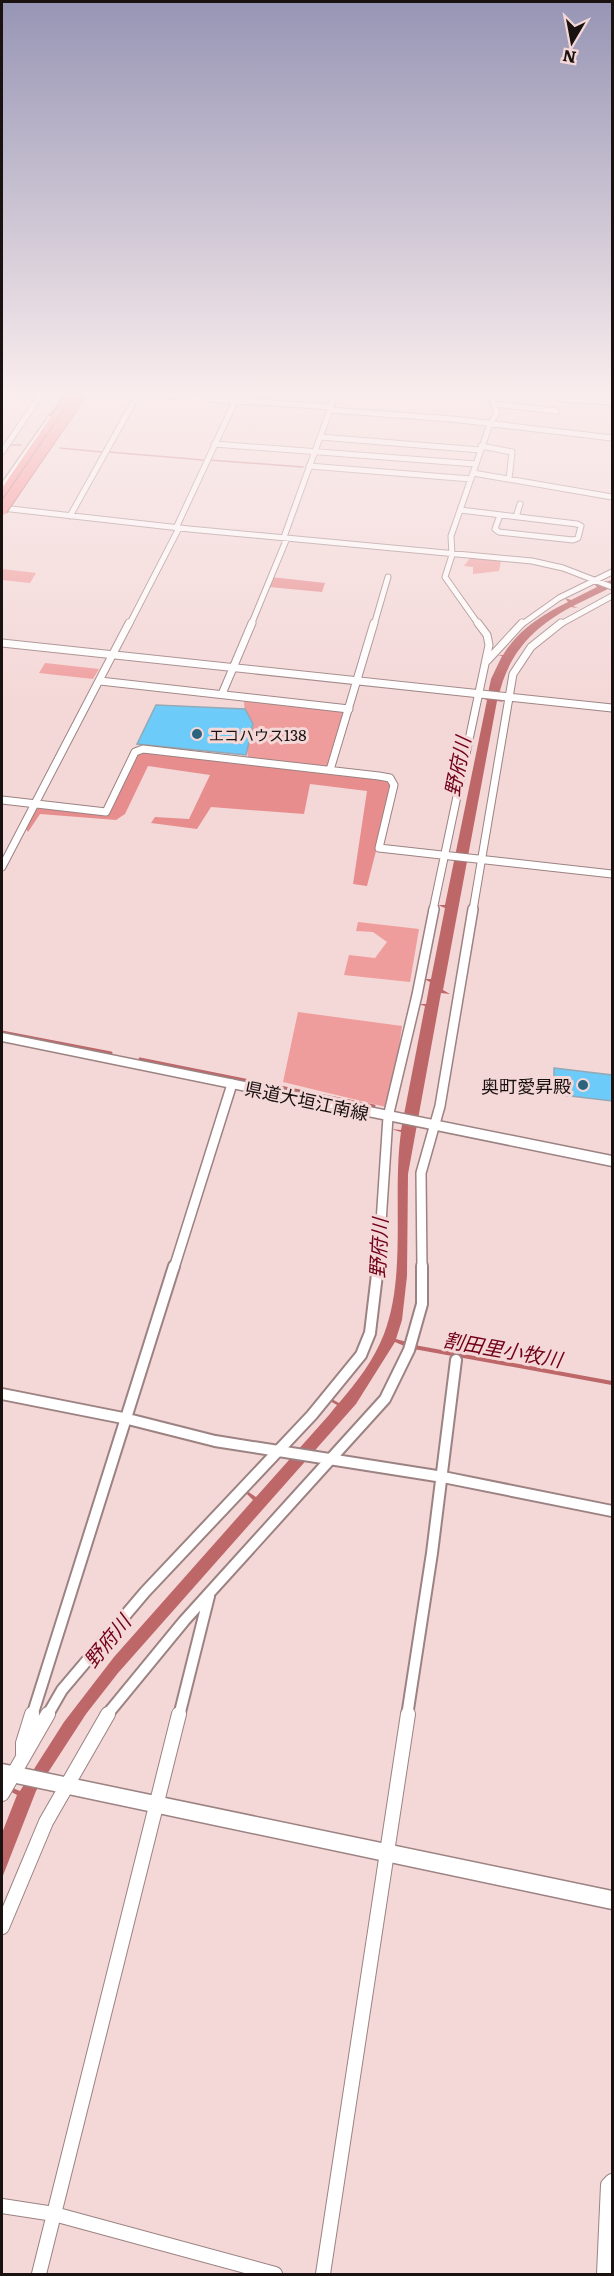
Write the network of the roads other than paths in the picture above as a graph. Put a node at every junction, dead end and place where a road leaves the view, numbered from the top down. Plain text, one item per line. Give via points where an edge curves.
1 (78, 502) edge
2 (188, 502) edge
3 (297, 502) edge
4 (463, 502) edge
5 (520, 504) dead end
6 (4, 509) edge
7 (460, 510) junction
8 (500, 515) junction
9 (70, 516) junction
10 (516, 517) junction
11 (2, 518) edge
12 (177, 528) junction
13 (285, 537) junction
14 (451, 553) junction
15 (612, 572) edge
16 (388, 577) dead end
17 (596, 580) junction
18 (612, 587) edge
19 (612, 596) edge
20 (2, 643) edge
21 (113, 654) junction
22 (483, 666) junction
23 (234, 668) junction
24 (100, 681) junction
25 (358, 681) junction
26 (222, 694) junction
27 (477, 695) junction
28 (508, 698) junction
29 (612, 708) edge
30 (349, 709) junction
31 (330, 770) junction
32 (2, 800) edge
33 (34, 804) junction
34 (443, 857) junction
35 (481, 861) junction
36 (2, 867) edge
37 (612, 874) edge
38 (2, 1037) edge
39 (232, 1084) junction
40 (388, 1117) junction
41 (432, 1126) junction
42 (612, 1161) edge
43 (456, 1360) dead end
44 (2, 1394) edge
45 (128, 1419) junction
46 (276, 1451) junction
47 (332, 1460) junction
48 (443, 1477) junction
49 (612, 1511) edge
50 (210, 1593) junction
51 (23, 1756) junction
52 (7, 1774) edge
53 (64, 1787) junction
54 (2, 1794) edge
55 (157, 1805) junction
56 (386, 1851) junction
57 (612, 1900) edge
58 (2, 1927) edge
59 (612, 2181) edge
60 (2, 2206) edge
61 (54, 2214) junction
62 (39, 2274) edge
63 (274, 2274) edge
64 (323, 2274) edge
65 (604, 2274) edge

1 - 9 street
2 - 12 street
3 - 13 street
4 - 7 street
5 - 10 street
6 - 9 street
6 - 11 main road
7 - 8 street
7 - 14 street via 451,536
8 - 10 street
8 - 10 street via 495,529 499,532 578,538 579,524
9 - 12 street
12 - 13 street
12 - 21 street
13 - 14 street
13 - 23 street
14 - 17 street via 532,561
14 - 22 street via 447,583 488,638
15 - 17 street
16 - 25 street
17 - 18 street
17 - 22 street via 528,616
19 - 28 street via 567,618 541,638 517,666
20 - 21 street
21 - 23 street
21 - 24 street
22 - 27 street
23 - 25 street
23 - 26 street
24 - 26 street
24 - 33 street
25 - 27 street
25 - 30 street
26 - 30 street
27 - 28 street
27 - 34 street
28 - 29 street
28 - 35 street via 506,729
30 - 31 street
31 - 33 street via 142,748 135,752 106,812
31 - 34 street via 390,778 392,795 379,848
32 - 33 street
33 - 36 street
34 - 35 street
34 - 40 street via 417,995
35 - 37 street
35 - 41 street via 440,1106
38 - 39 main road, 県道大垣江南線
39 - 40 main road, 県道大垣江南線
39 - 45 street
40 - 41 main road, 県道大垣江南線
40 - 46 street via 370,1333 348,1373
41 - 42 main road, 県道大垣江南線
41 - 47 street via 421,1173 422,1305 410,1346 385,1400
43 - 48 street
44 - 45 street
45 - 46 street via 215,1441
45 - 51 street via 23,1743
46 - 47 street
46 - 51 street via 145,1592 68,1683
47 - 48 street
47 - 50 street
48 - 49 street
48 - 56 street
50 - 53 street via 101,1722
50 - 55 street
51 - 52 street
52 - 53 main road
52 - 54 street
53 - 55 main road
53 - 58 street
55 - 56 main road
55 - 61 street
56 - 57 main road
56 - 64 street
59 - 65 street via 608,2185
60 - 61 street
61 - 62 street
61 - 63 street

